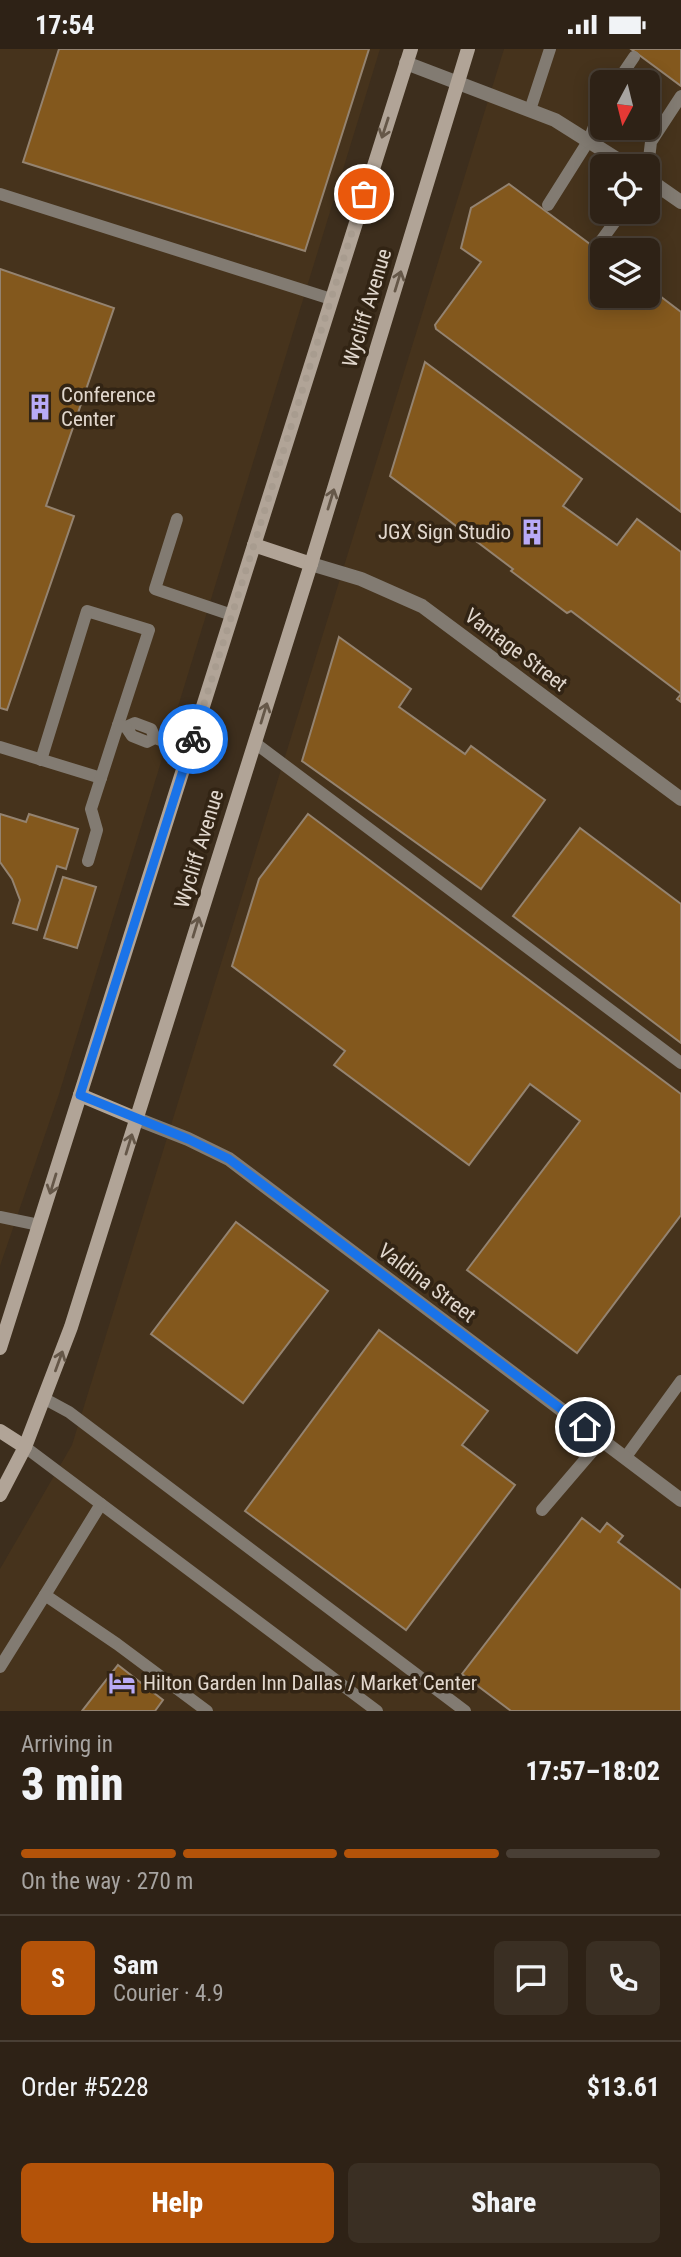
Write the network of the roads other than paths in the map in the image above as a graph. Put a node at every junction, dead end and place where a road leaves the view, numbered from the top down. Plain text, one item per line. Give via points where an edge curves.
1 (468, 49) edge
2 (550, 49) edge
3 (408, 56) edge
4 (634, 57) dead end
5 (625, 70) edge
6 (458, 83) junction
7 (681, 96) edge
8 (530, 110) junction
9 (589, 140) junction
10 (610, 154) edge
11 (650, 154) edge
12 (660, 187) edge
13 (0, 194) edge
14 (681, 202) edge
15 (548, 205) dead end
16 (331, 299) junction
17 (177, 519) dead end
18 (254, 545) junction
19 (311, 564) junction
20 (232, 615) junction
21 (122, 726) junction
22 (255, 743) junction
23 (0, 747) edge
24 (190, 750) junction
25 (41, 760) junction
26 (101, 778) junction
27 (681, 799) edge
28 (88, 860) dead end
29 (681, 1063) edge
30 (80, 1095) junction
31 (137, 1119) junction
32 (0, 1217) edge
33 (40, 1225) junction
34 (0, 1348) edge
35 (681, 1381) edge
36 (45, 1399) junction
37 (0, 1431) edge
38 (601, 1440) junction
39 (25, 1447) junction
40 (625, 1458) junction
41 (0, 1495) edge
42 (681, 1500) edge
43 (101, 1504) junction
44 (542, 1510) dead end
45 (45, 1595) junction
46 (0, 1667) edge
47 (207, 1711) edge
48 (377, 1711) edge
49 (465, 1711) edge

1 - 6 main road, Wycliff Avenue
2 - 8 lane
3 - 6 street
3 -> 16 main road, Wycliff Avenue
4 - 5 lane
6 - 8 street
19 -> 6 main road, Wycliff Avenue
7 - 11 lane via 651,142
8 - 9 street
9 - 10 street
9 - 15 lane
12 - 14 street
13 - 16 lane
16 - 18 main road, Wycliff Avenue
17 - 20 lane via 155,589
18 - 19 main road
18 - 20 main road, Wycliff Avenue
22 -> 19 main road, Wycliff Avenue
19 - 27 street, Vantage Street via 361,579 422,606
20 - 24 main road, Wycliff Avenue
21 - 24 lane via 135,723 151,729 155,738
21 - 25 lane via 149,630 87,611
21 - 26 lane
22 - 29 lane
31 -> 22 main road, Wycliff Avenue
23 - 25 lane
24 - 30 main road, Wycliff Avenue
25 - 26 lane
26 - 28 lane via 91,809 97,830
30 - 31 main road
30 -> 33 main road, Wycliff Avenue
36 -> 31 main road, Wycliff Avenue
31 - 38 street, Valdina Street via 229,1159
32 - 33 lane
33 - 34 main road, Wycliff Avenue
35 - 40 lane
36 - 39 main road, Wycliff Avenue
36 - 49 lane via 69,1412
37 - 39 main road
38 - 40 street, Valdina Street
38 - 44 lane
39 - 41 main road, Wycliff Avenue
39 - 43 lane
40 - 42 street, Valdina Street
43 - 45 lane
43 - 48 lane
45 - 46 lane
45 - 47 lane

